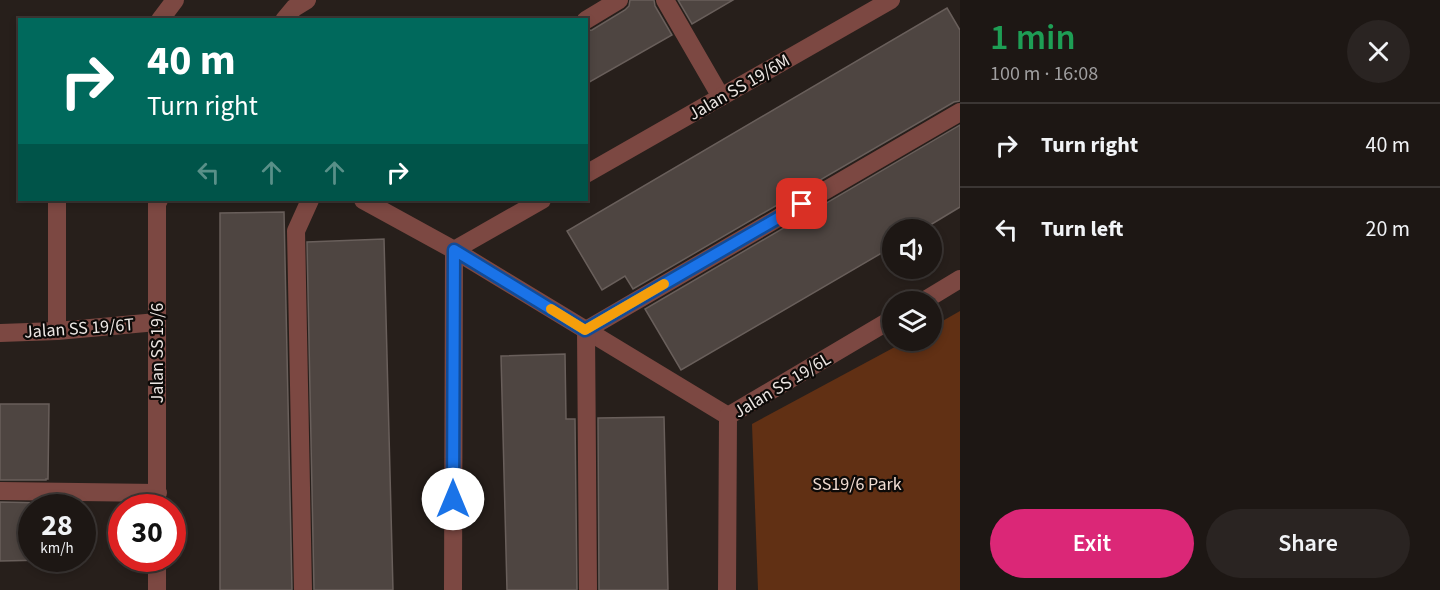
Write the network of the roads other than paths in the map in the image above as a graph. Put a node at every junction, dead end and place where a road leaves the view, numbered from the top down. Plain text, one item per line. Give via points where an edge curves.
1 (175, 0) edge
2 (308, 0) edge
3 (619, 0) edge
4 (665, 0) edge
5 (891, 0) edge
6 (162, 18) edge
7 (286, 18) edge
8 (588, 19) edge
9 (721, 98) junction
10 (960, 112) edge
11 (588, 173) edge
12 (57, 201) edge
13 (158, 201) edge
14 (310, 201) edge
15 (365, 201) edge
16 (540, 201) edge
17 (454, 250) junction
18 (960, 279) edge
19 (940, 291) edge
20 (157, 322) junction
21 (882, 325) edge
22 (585, 330) junction
23 (57, 331) junction
24 (0, 333) edge
25 (728, 417) junction
26 (0, 491) edge
27 (158, 494) edge
28 (108, 497) edge
29 (157, 572) edge
30 (157, 590) edge
31 (303, 590) edge
32 (453, 590) edge
33 (588, 590) edge
34 (727, 590) edge

1 - 6 street
2 - 7 street
3 - 8 street
4 - 9 street
5 - 9 street, Jalan SS 19/6M
9 - 11 street, Jalan SS 19/6M
10 - 22 street
12 - 23 street
13 - 20 street, Jalan SS 19/6
14 - 31 street via 296,231
15 - 17 street
16 - 17 street
17 - 22 street
17 - 32 street
18 - 19 street
20 - 23 street, Jalan SS 19/6T
20 - 27 street, Jalan SS 19/6
21 - 25 street, Jalan SS 19/6L
22 - 25 street
22 - 33 street
23 - 24 street, Jalan SS 19/6T
25 - 34 street, Jalan SS 19/6L
26 - 28 street
29 - 30 street

